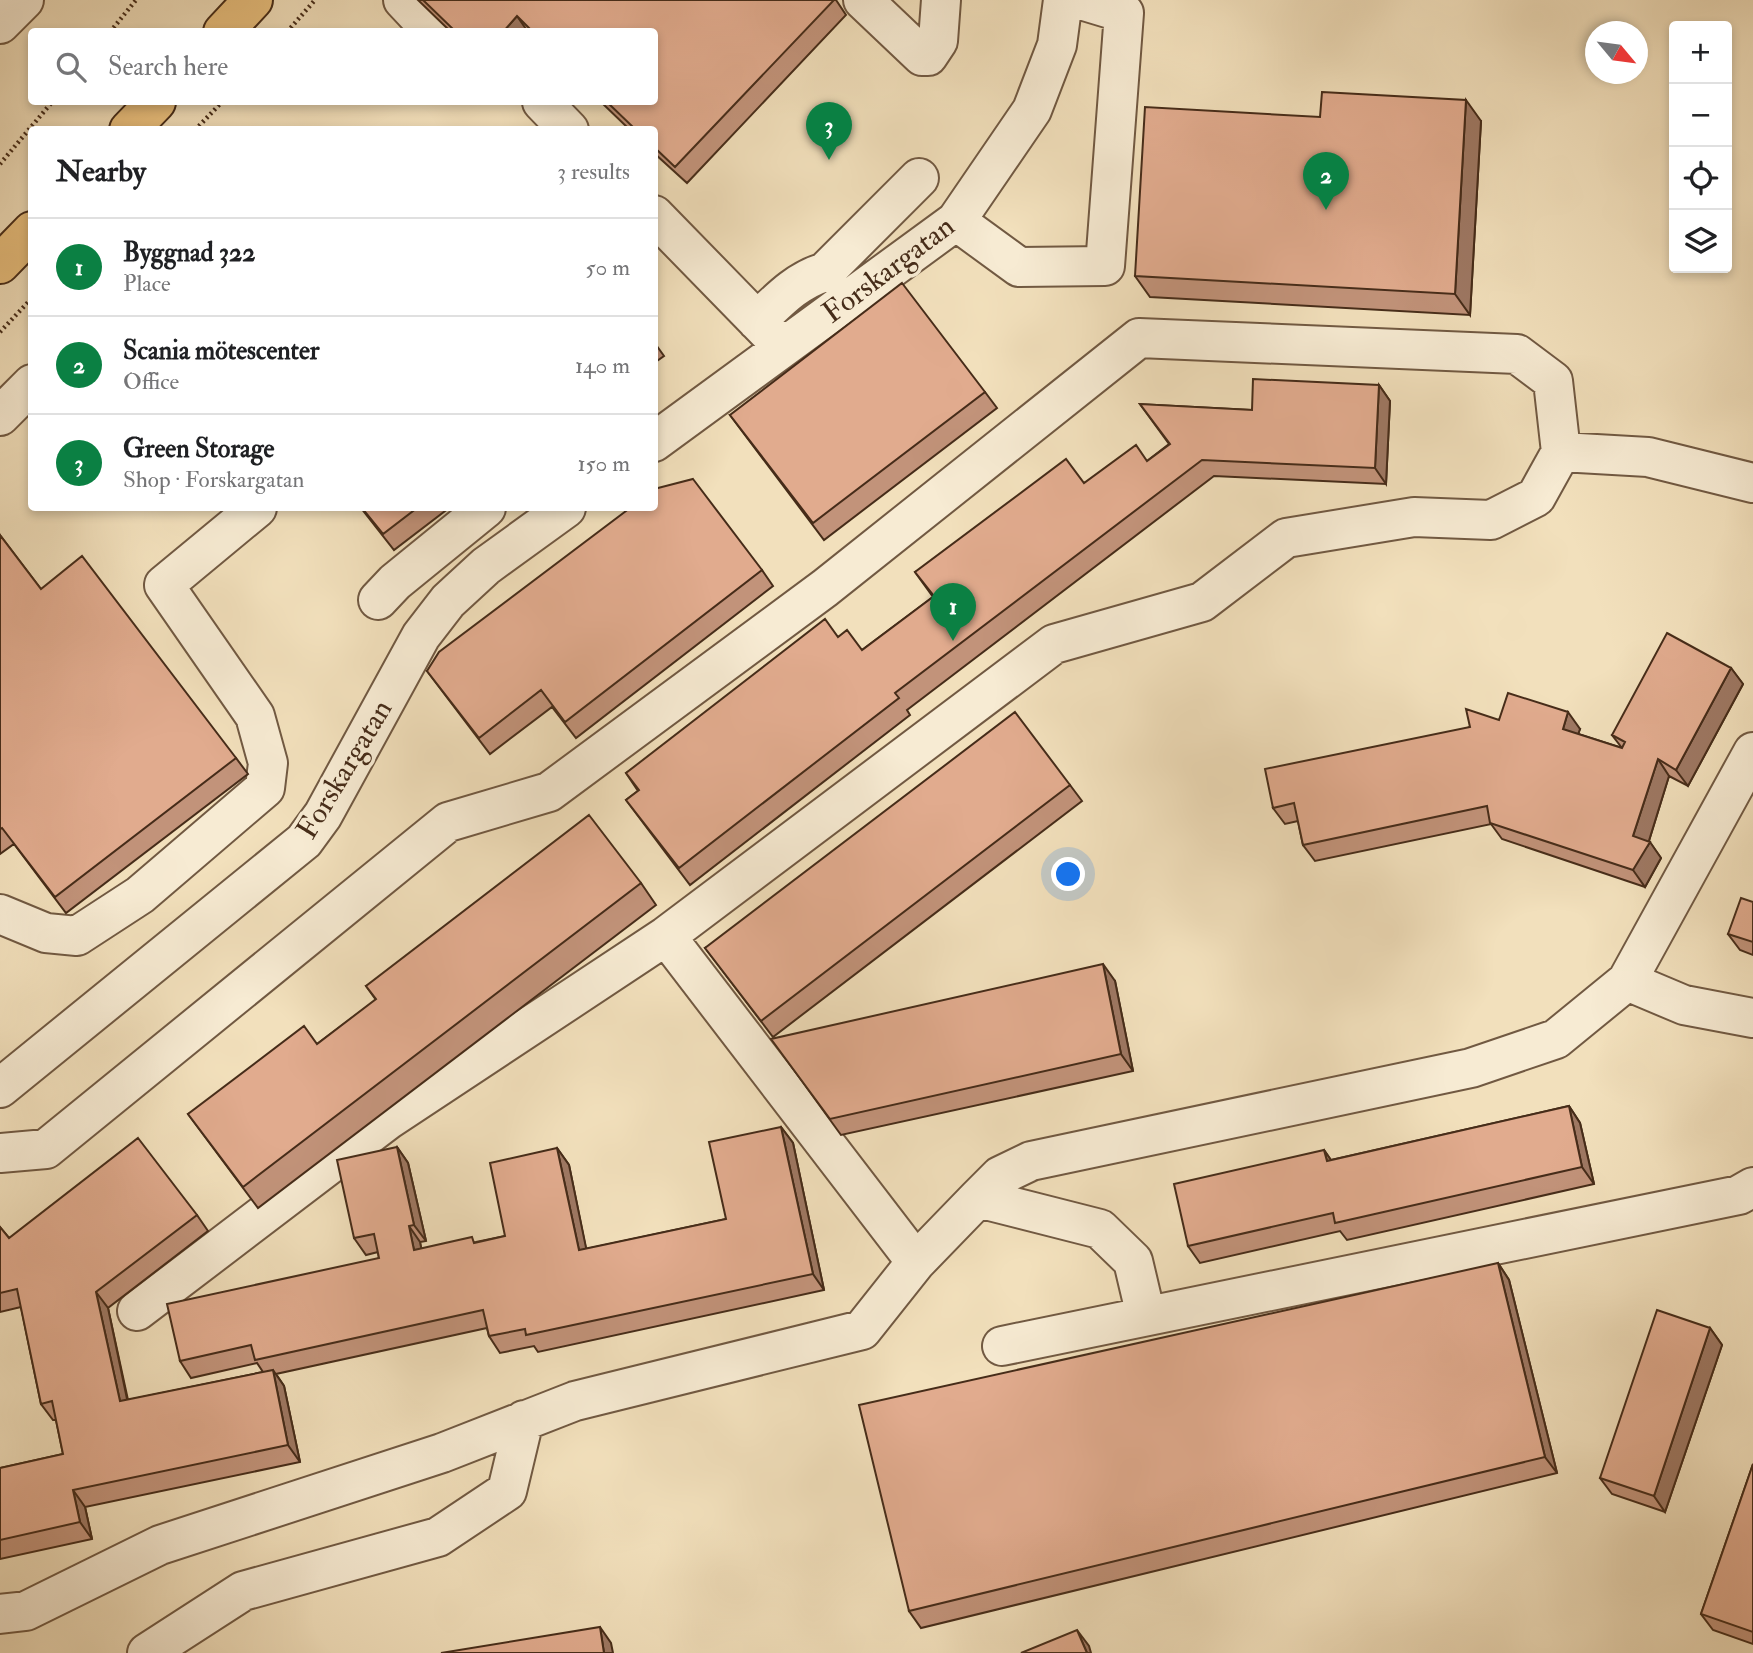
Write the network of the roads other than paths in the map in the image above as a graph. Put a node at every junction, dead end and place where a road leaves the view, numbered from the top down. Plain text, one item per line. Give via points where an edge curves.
1 (24, 0) edge
2 (253, 0) edge
3 (403, 0) edge
4 (863, 0) edge
5 (941, 0) edge
6 (1063, 0) edge
7 (1081, 0) edge
8 (0, 24) edge
9 (227, 28) edge
10 (429, 28) edge
11 (153, 105) edge
12 (545, 105) edge
13 (133, 126) edge
14 (565, 126) edge
15 (919, 178) dead end
16 (658, 219) edge
17 (956, 221) junction
18 (28, 235) edge
19 (0, 264) edge
20 (770, 335) junction
21 (28, 388) edge
22 (0, 416) edge
23 (658, 438) edge
24 (1561, 452) junction
25 (1753, 483) edge
26 (253, 511) edge
27 (482, 511) edge
28 (554, 511) edge
29 (378, 600) dead end
30 (1753, 752) edge
31 (0, 914) edge
32 (666, 936) junction
33 (1627, 981) junction
34 (1753, 1018) edge
35 (0, 1088) edge
36 (0, 1153) edge
37 (1753, 1187) edge
38 (978, 1198) junction
39 (916, 1262) junction
40 (137, 1311) dead end
41 (1146, 1316) junction
42 (1002, 1346) dead end
43 (524, 1420) junction
44 (0, 1614) edge
45 (147, 1653) edge

1 - 8 street
2 - 9 main road
3 - 10 street
4 - 5 street via 922,56 928,56 939,41
6 - 17 street, Forskargatan via 1057,45 1032,110
7 - 17 street via 1125,13 1105,266 1019,267
11 - 13 main road
12 - 14 street
15 - 20 street via 825,272 792,288
16 - 20 street
17 - 20 street, Forskargatan
18 - 19 main road
20 - 23 street, Forskargatan
21 - 22 street
24 - 25 street via 1648,457
24 - 32 street via 1536,497 1491,520 1414,517 1286,538 1202,602 1054,644
24 - 36 street via 1553,381 1517,355 1139,338 825,588 549,792 448,822 46,1149
26 - 31 street via 164,585 255,716 268,763 265,788 140,895 77,936 46,933
27 - 29 street
28 - 35 street, Forskargatan via 448,601 421,636 323,815 304,841
30 - 33 street
32 - 39 street
32 - 40 street via 388,1120
33 - 34 street via 1684,1005
33 - 38 street via 1556,1039 1471,1068 1031,1161 1000,1176
37 - 41 street via 1739,1195
38 - 39 street
38 - 41 street via 1100,1229 1133,1261
39 - 43 street via 862,1330 575,1401
41 - 42 street
43 - 44 street via 442,1453 160,1545 26,1611
43 - 45 street via 508,1491 439,1537 243,1591

